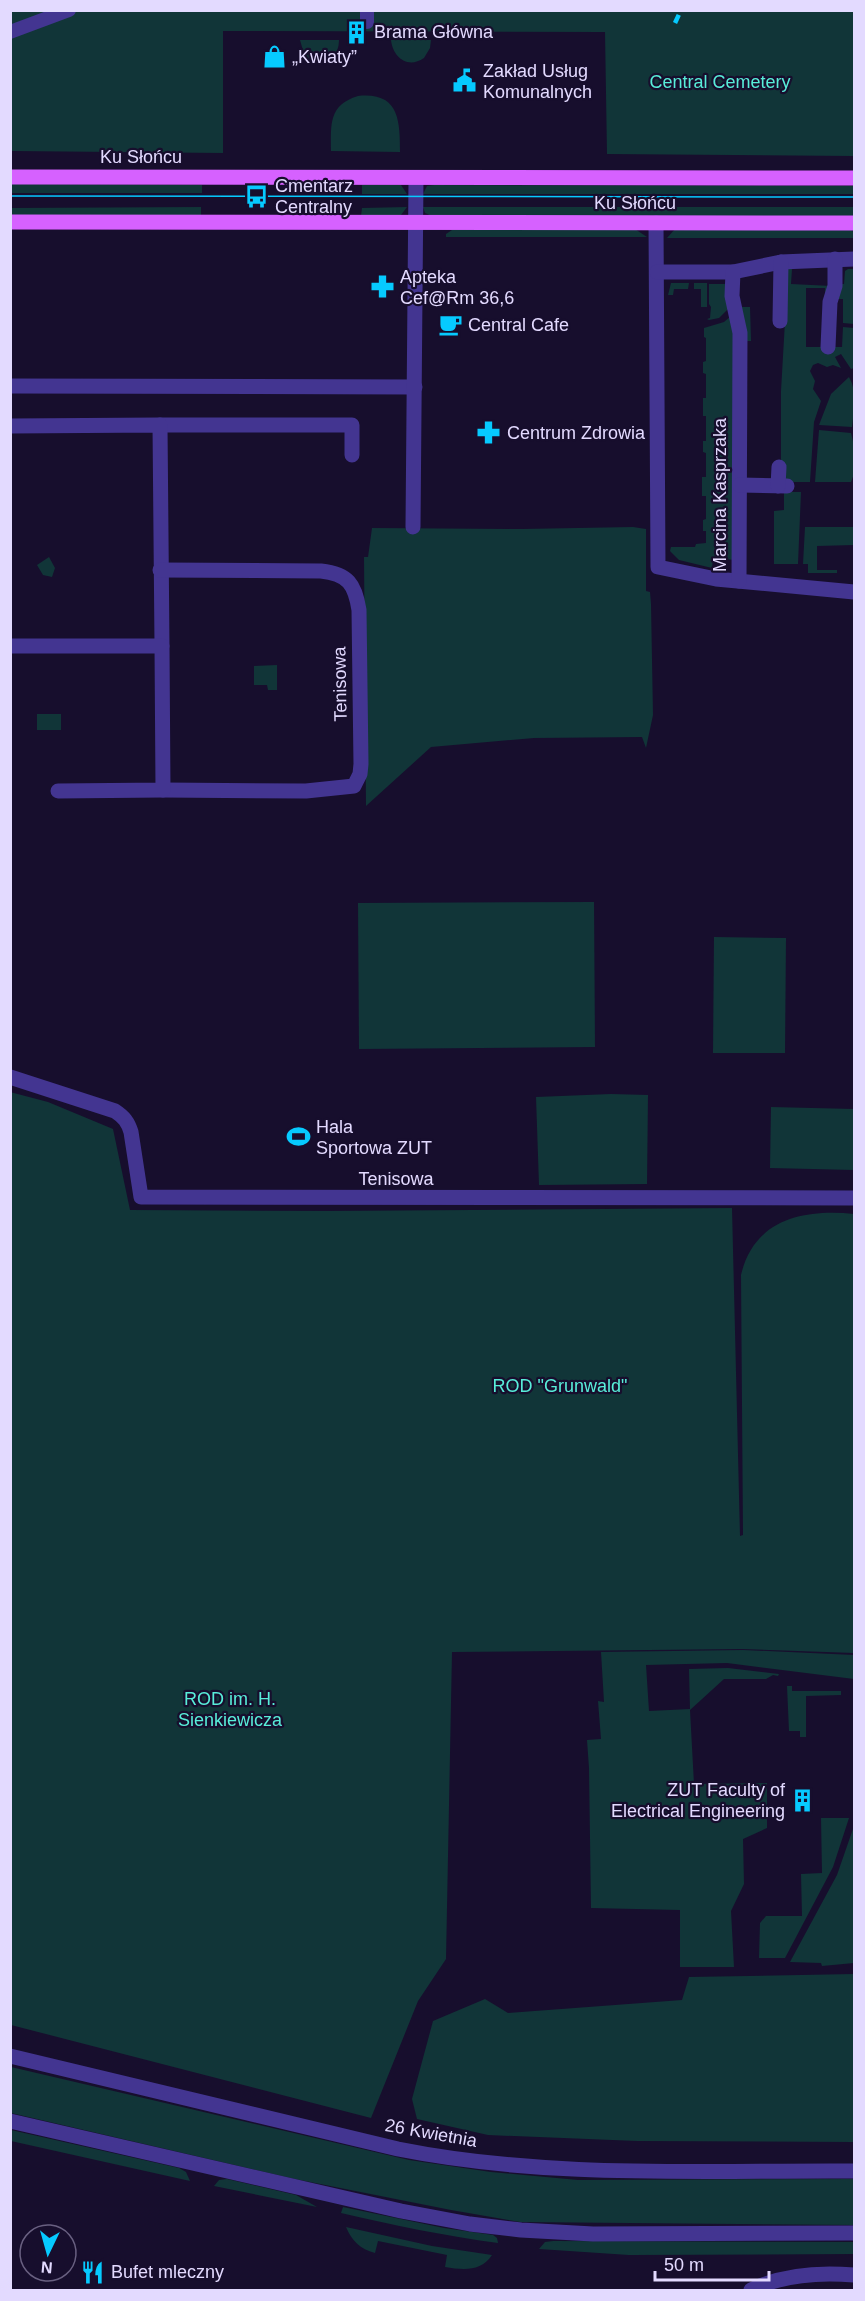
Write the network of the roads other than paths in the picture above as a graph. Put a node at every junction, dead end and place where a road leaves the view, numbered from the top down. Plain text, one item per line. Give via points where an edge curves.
1 (69, 10) edge
2 (10, 32) edge
3 (10, 177) edge
4 (416, 178) junction
5 (855, 178) edge
6 (10, 222) edge
7 (416, 222) junction
8 (656, 223) junction
9 (855, 223) edge
10 (835, 259) junction
11 (855, 259) edge
12 (781, 262) junction
13 (657, 272) junction
14 (733, 272) junction
15 (780, 321) dead end
16 (828, 347) dead end
17 (10, 386) edge
18 (415, 387) junction
19 (160, 424) junction
20 (10, 426) edge
21 (352, 455) dead end
22 (779, 467) dead end
23 (740, 485) junction
24 (413, 527) dead end
25 (160, 570) junction
26 (739, 581) junction
27 (855, 592) edge
28 (10, 646) edge
29 (162, 646) junction
30 (162, 790) junction
31 (58, 791) dead end
32 (10, 1077) edge
33 (855, 1198) edge
34 (10, 2055) edge
35 (10, 2121) edge
36 (855, 2171) edge
37 (855, 2233) edge
38 (855, 2275) edge
39 (751, 2290) edge

1 - 2 street
3 - 4 main road, Ku Słońcu
4 - 5 main road, Ku Słońcu
4 - 7 street
6 - 7 main road, Ku Słońcu
7 - 8 main road, Ku Słońcu
7 - 18 street
8 - 9 main road, Ku Słońcu
8 - 13 street, Marcina Kasprzaka
10 - 11 street
10 - 12 street
10 - 16 street via 836,286 830,302
12 - 14 street
12 - 15 street
13 - 14 street
13 - 26 street, Marcina Kasprzaka via 658,567
14 - 23 street, Marcina Kasprzaka via 732,296 740,333
17 - 18 street
18 - 24 street
19 - 20 street
19 - 21 street via 352,425
19 - 25 street
22 - 23 street via 782,486
23 - 26 street, Marcina Kasprzaka
25 - 29 street
25 - 30 street, Tenisowa via 321,571 344,576 355,590 359,610 361,764 354,786 344,789
26 - 27 street
28 - 29 street
29 - 30 street
30 - 31 street, Tenisowa
32 - 33 street, Tenisowa via 122,1116 131,1132 141,1197
34 - 36 street, 26 Kwietnia via 398,2149 473,2161 588,2170
35 - 37 street via 392,2209 478,2225 593,2234
38 - 39 street via 805,2274

